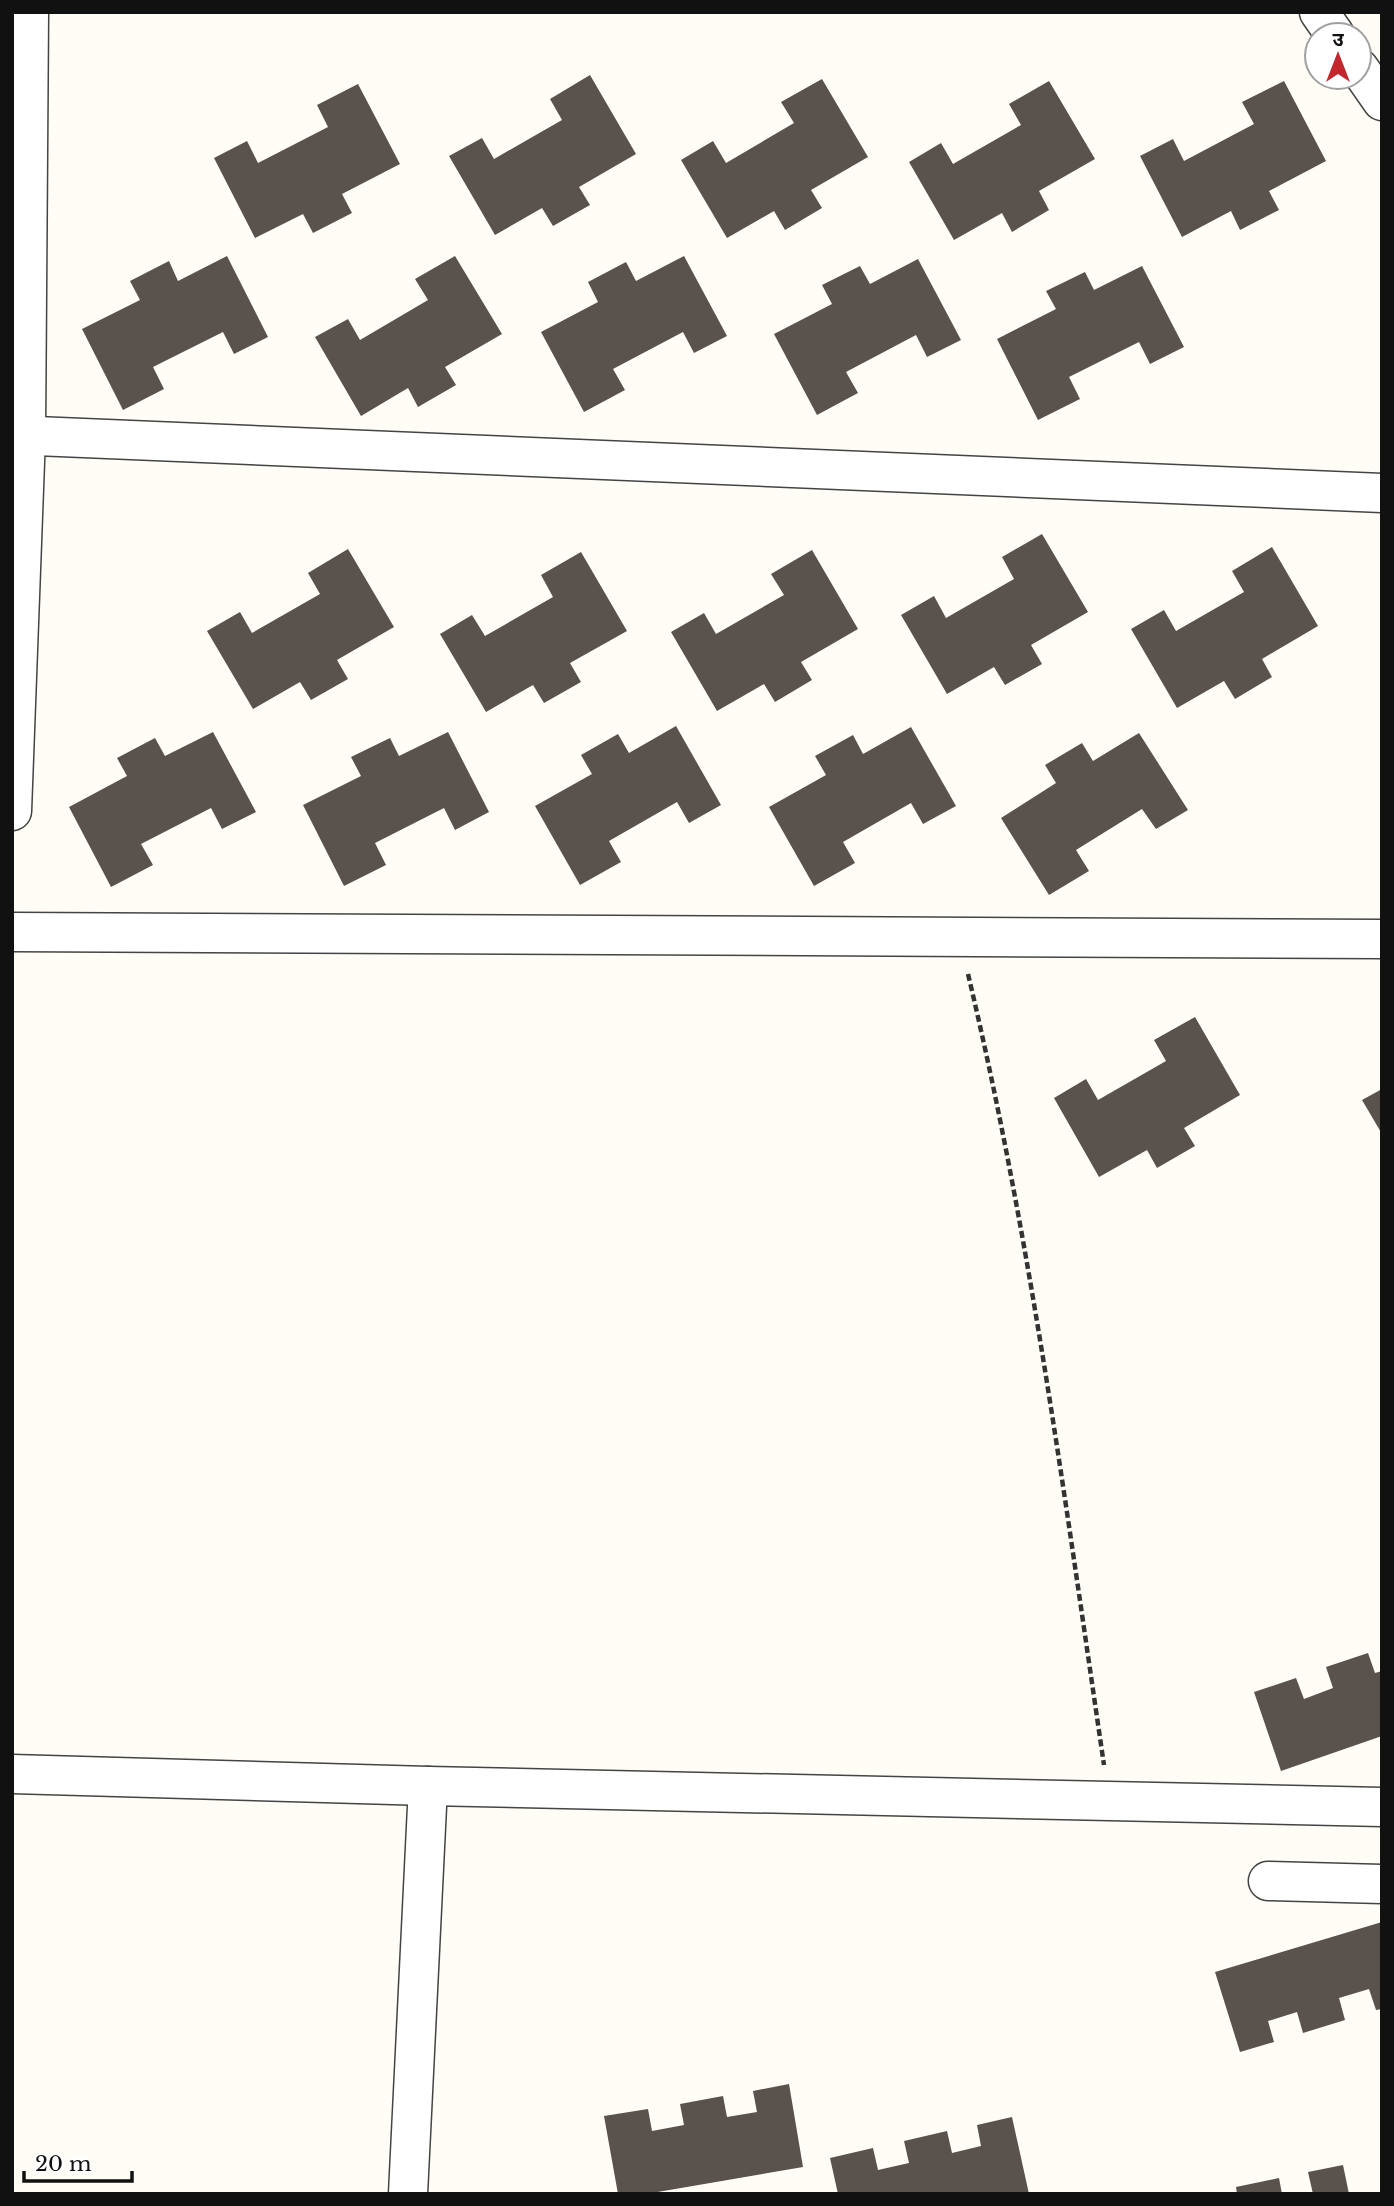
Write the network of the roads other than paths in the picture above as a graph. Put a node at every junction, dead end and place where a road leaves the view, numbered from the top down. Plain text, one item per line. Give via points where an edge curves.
1 (29, 12) edge
2 (19, 435) edge
3 (1382, 493) edge
4 (12, 811) edge
5 (12, 932) edge
6 (1382, 939) edge
7 (12, 1774) edge
8 (428, 1786) junction
9 (1382, 1807) edge
10 (1268, 1881) dead end
11 (1382, 1884) edge
12 (408, 2194) edge

1 - 2 street
2 - 3 street
2 - 4 street
5 - 6 street
7 - 8 street
8 - 9 street
8 - 12 street
10 - 11 street

